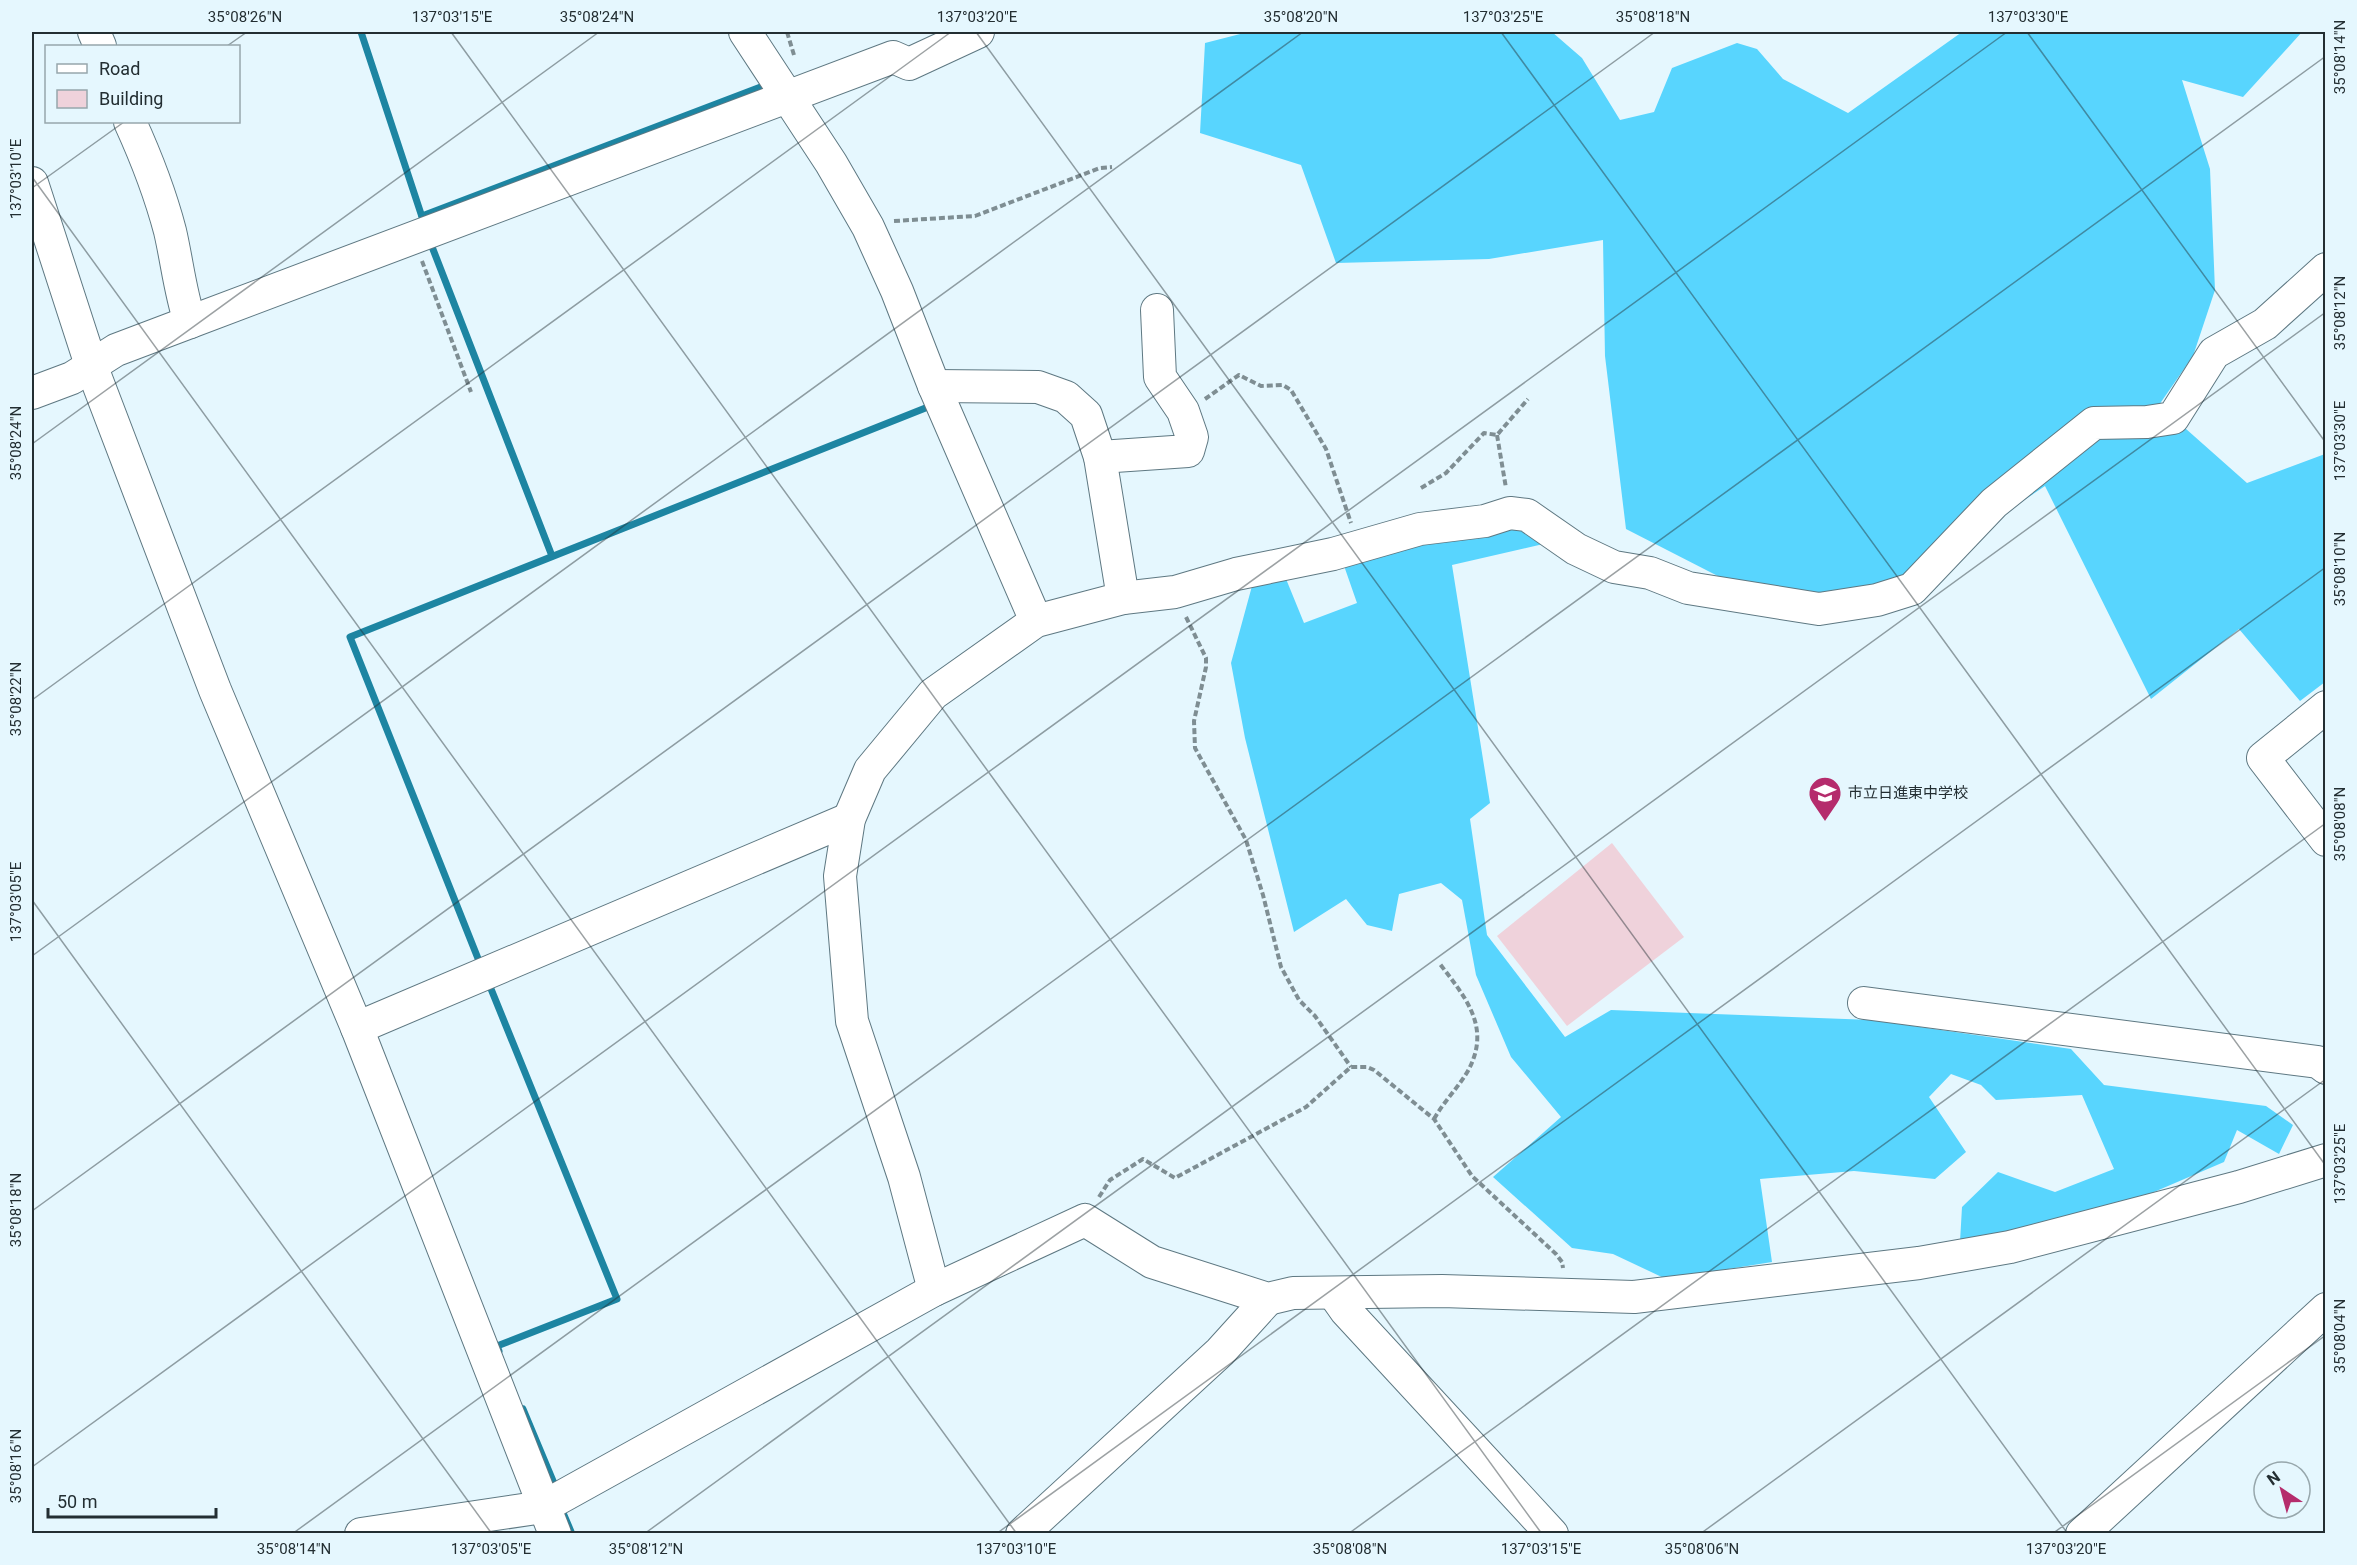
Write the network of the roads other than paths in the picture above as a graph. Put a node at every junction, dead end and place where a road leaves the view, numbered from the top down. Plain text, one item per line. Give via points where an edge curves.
1 (745, 32) edge
2 (978, 32) edge
3 (890, 44) edge
4 (788, 98) junction
5 (130, 123) edge
6 (32, 183) edge
7 (2325, 269) edge
8 (1157, 310) dead end
9 (190, 322) junction
10 (91, 365) junction
11 (933, 386) junction
12 (32, 393) edge
13 (1100, 457) junction
14 (1123, 598) junction
15 (1036, 621) junction
16 (2325, 707) edge
17 (849, 819) junction
18 (2325, 840) edge
19 (1864, 1003) dead end
20 (357, 1028) junction
21 (2325, 1068) edge
22 (2325, 1160) edge
23 (934, 1290) junction
24 (1334, 1294) junction
25 (1268, 1299) junction
26 (2325, 1309) edge
27 (549, 1520) edge
28 (361, 1533) edge
29 (1022, 1533) edge
30 (1552, 1533) edge
31 (2082, 1533) edge

1 - 4 street
2 - 3 street via 909,64
3 - 4 street
4 - 9 street
4 - 11 street via 831,162 870,232
5 - 9 street via 170,231
6 - 10 street
7 - 14 street via 2265,324 2214,353 2173,418 2094,423 1994,503 1911,589 1877,600 1819,609 1696,590 1650,573 1614,567 1576,549 1527,515 1510,513 1485,521 1420,529 1175,592
8 - 13 street via 1160,377 1183,411 1192,437 1188,451
9 - 10 street via 116,350
10 - 12 street via 72,378
10 - 20 street via 214,690
11 - 13 street via 1038,387 1066,397 1086,415
11 - 15 street
13 - 14 street
14 - 15 street
15 - 17 street via 933,694 870,770
16 - 18 street via 2263,758
17 - 20 street
17 - 23 street via 840,876 852,1021 904,1177
19 - 21 street via 2318,1062
20 - 27 street
22 - 24 street via 2239,1187 1998,1249 1806,1278 1645,1296 1442,1290
23 - 25 street via 1085,1220 1152,1262
23 - 27 street
24 - 25 street via 1293,1293
24 - 30 street
25 - 29 street via 1220,1352
26 - 31 street
27 - 28 street

